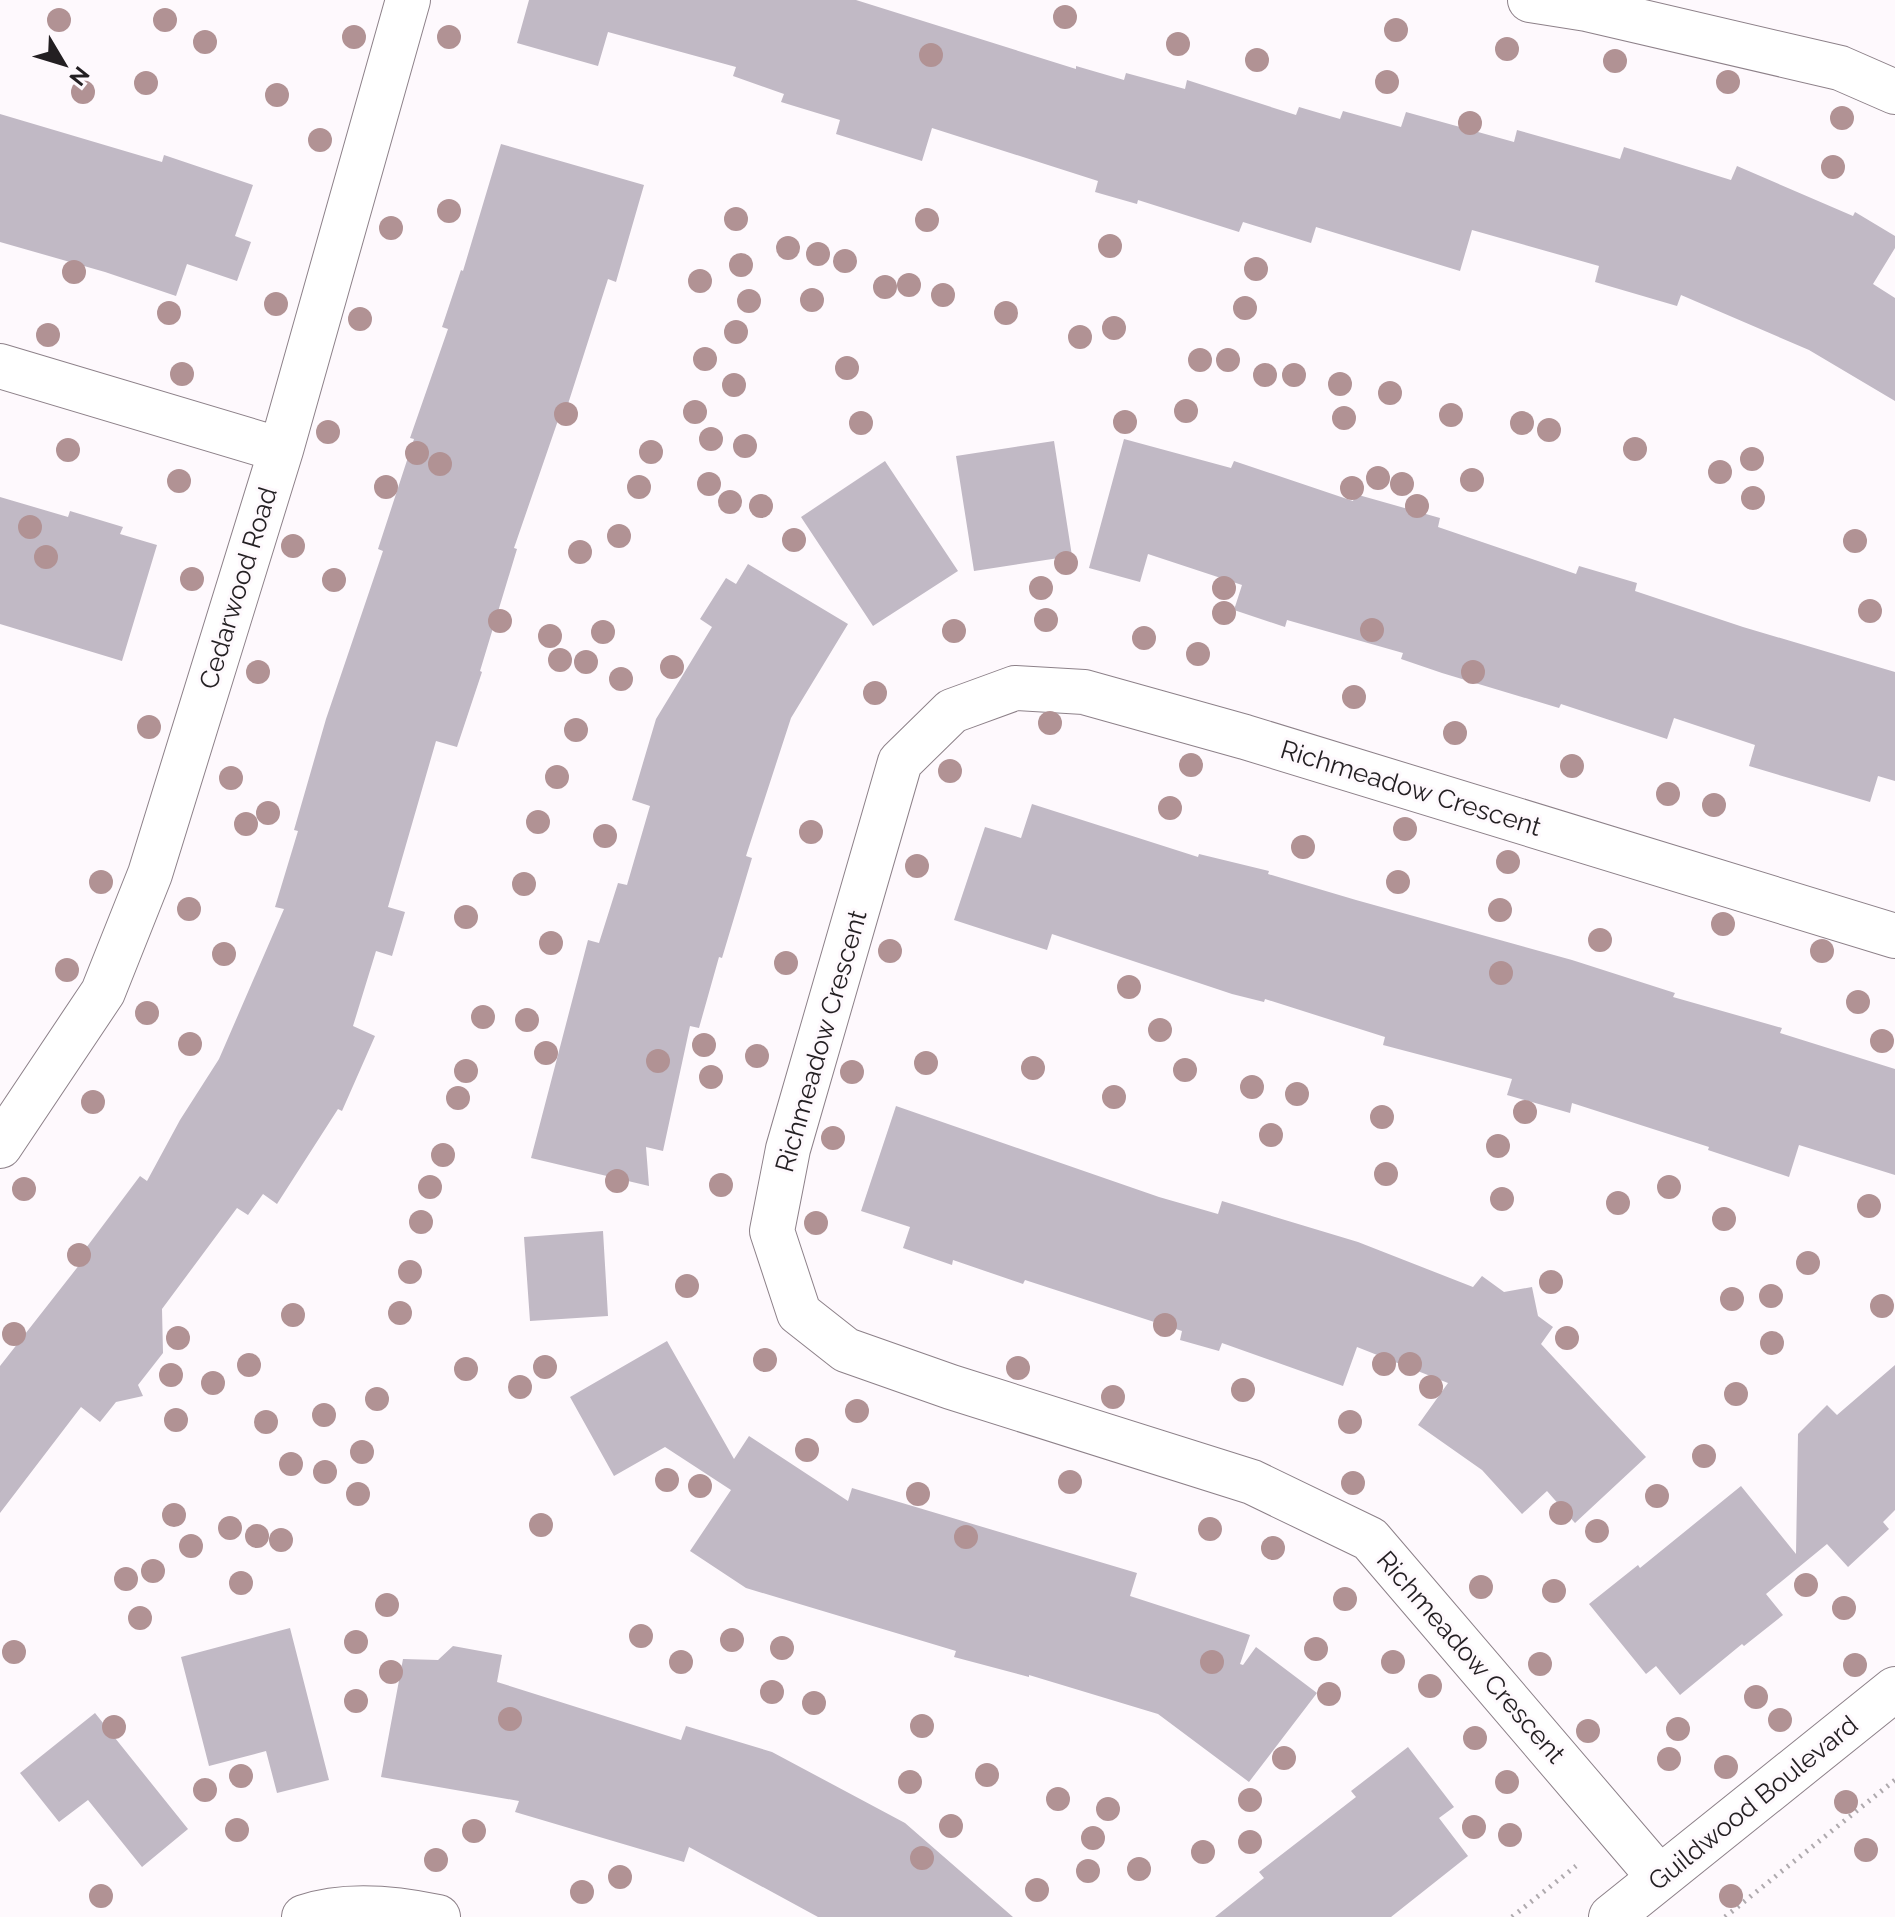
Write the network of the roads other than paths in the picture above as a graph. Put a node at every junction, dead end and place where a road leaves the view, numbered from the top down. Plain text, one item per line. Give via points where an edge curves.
1 (408, 0) edge
2 (1530, 0) edge
3 (1895, 92) edge
4 (0, 366) edge
5 (281, 450) junction
6 (1895, 936) edge
7 (0, 1146) edge
8 (1895, 1689) edge
9 (1659, 1877) junction
10 (304, 1917) edge
11 (438, 1917) edge
12 (1611, 1917) edge

1 - 5 street, Cedarwood Road
2 - 3 street via 1840,68
4 - 5 street
5 - 7 street, Cedarwood Road via 150,874 103,992
6 - 9 street, Richmeadow Crescent via 1245,737 1084,692 1015,688 952,711 900,762 788,1149 772,1231 799,1313 846,1350 1252,1482 1370,1539
8 - 9 street, Guildwood Boulevard
9 - 12 street, Guildwood Boulevard
10 - 11 street via 327,1909

